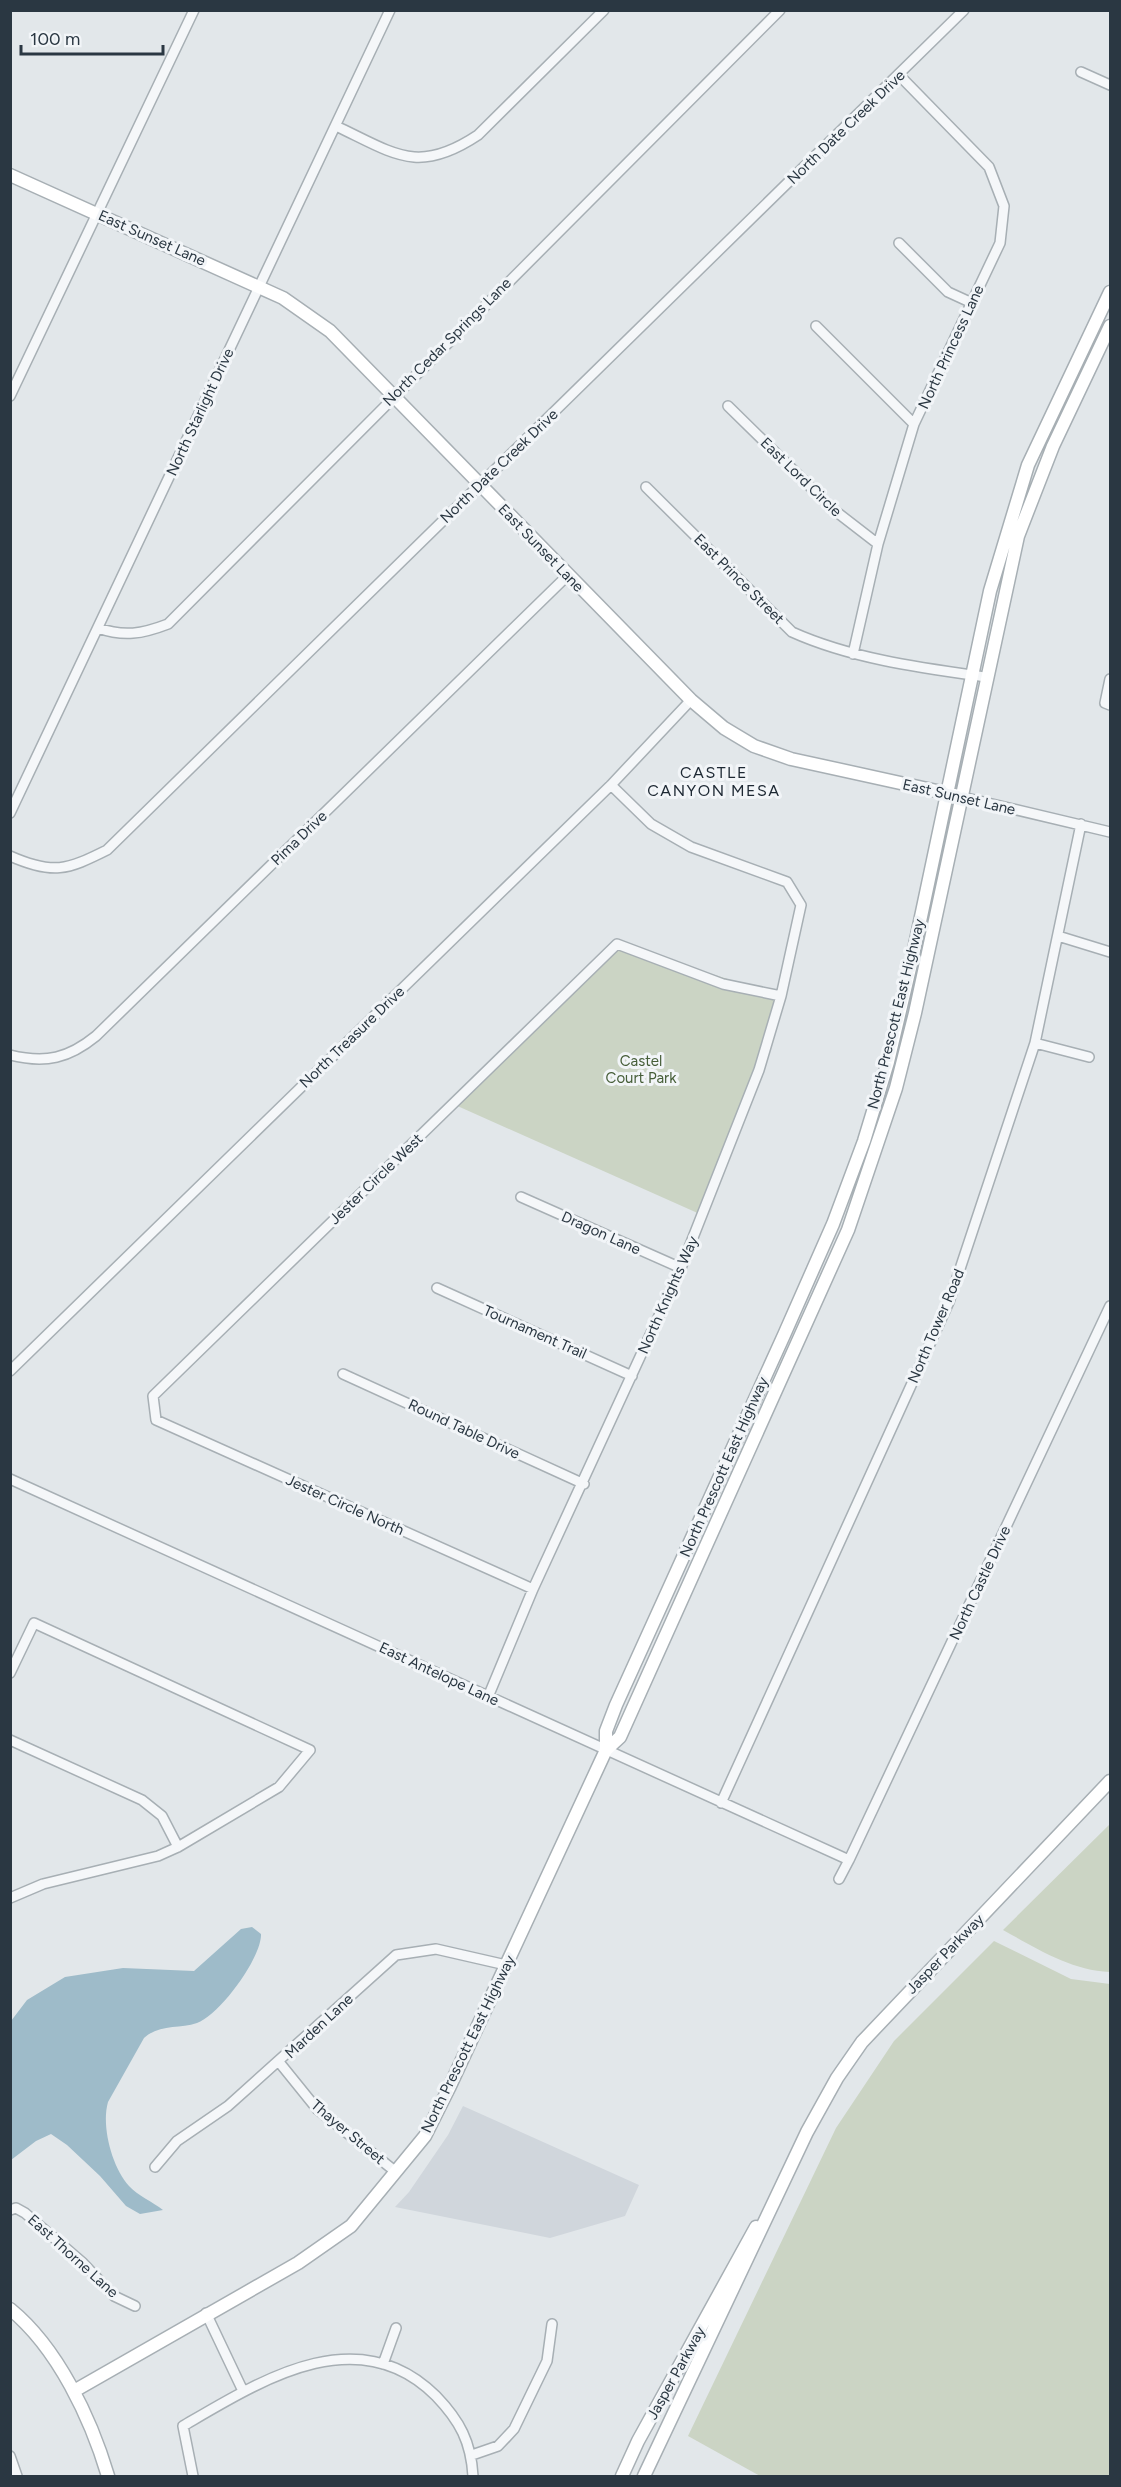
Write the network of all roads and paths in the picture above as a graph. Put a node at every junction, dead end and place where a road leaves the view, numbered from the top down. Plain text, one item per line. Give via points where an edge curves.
1 (194, 10) edge
2 (390, 10) edge
3 (604, 10) edge
4 (780, 10) edge
5 (964, 10) edge
6 (1081, 72) dead end
7 (899, 75) junction
8 (1110, 85) edge
9 (336, 126) junction
10 (10, 175) edge
11 (97, 214) junction
12 (899, 243) dead end
13 (260, 287) junction
14 (1110, 292) edge
15 (972, 303) junction
16 (816, 326) dead end
17 (1110, 326) edge
18 (1065, 387) junction
19 (1078, 393) junction
20 (10, 396) edge
21 (393, 396) junction
22 (728, 406) dead end
23 (914, 424) junction
24 (480, 485) junction
25 (646, 487) dead end
26 (878, 544) junction
27 (568, 575) junction
28 (98, 628) junction
29 (854, 654) junction
30 (973, 675) junction
31 (986, 677) junction
32 (1110, 679) edge
33 (691, 700) junction
34 (1108, 704) edge
35 (610, 785) junction
36 (956, 795) junction
37 (10, 813) edge
38 (1081, 825) junction
39 (1110, 832) edge
40 (10, 856) edge
41 (1058, 936) junction
42 (1110, 951) edge
43 (781, 996) junction
44 (1035, 1043) junction
45 (10, 1055) edge
46 (1089, 1057) dead end
47 (861, 1149) junction
48 (874, 1154) junction
49 (521, 1197) dead end
50 (681, 1268) junction
51 (437, 1288) dead end
52 (1110, 1306) edge
53 (10, 1371) edge
54 (343, 1374) dead end
55 (632, 1376) junction
56 (156, 1420) joint
57 (743, 1428) junction
58 (757, 1435) junction
59 (10, 1479) edge
60 (584, 1484) junction
61 (533, 1589) junction
62 (10, 1673) edge
63 (488, 1697) junction
64 (10, 1740) edge
65 (606, 1750) junction
66 (1110, 1781) edge
67 (721, 1803) junction
68 (178, 1847) junction
69 (849, 1860) junction
70 (839, 1879) dead end
71 (11, 1897) edge
72 (506, 1965) junction
73 (279, 2062) junction
74 (802, 2145) junction
75 (155, 2167) dead end
76 (396, 2172) junction
77 (10, 2210) edge
78 (135, 2306) dead end
79 (10, 2308) edge
80 (206, 2313) junction
81 (552, 2324) dead end
82 (396, 2328) dead end
83 (383, 2364) junction
84 (74, 2391) junction
85 (243, 2391) junction
86 (472, 2455) junction
87 (10, 2456) edge
88 (16, 2476) edge
89 (108, 2476) edge
90 (193, 2476) edge
91 (473, 2476) edge
92 (622, 2476) edge
93 (644, 2476) edge

1 - 11 street
2 - 9 street, North Starlight Drive
3 - 9 street via 478,135 455,151 434,158 412,158 392,153
4 - 21 street, North Cedar Springs Lane
5 - 7 street, North Date Creek Drive
6 - 8 street
7 - 15 street, North Princess Lane via 989,167 1004,206 1000,243
7 - 24 street, North Date Creek Drive
9 - 13 street, North Starlight Drive
10 - 11 street, East Sunset Lane
11 - 13 street, East Sunset Lane
11 - 20 street
12 - 15 street via 948,292
13 - 21 street, East Sunset Lane via 297,306 330,331
13 - 28 street, North Starlight Drive
14 - 18 street, North Prescott East Highway
15 - 23 street, North Princess Lane
16 - 23 street
17 - 19 street, North Prescott East Highway
18 - 19 street
18 - 30 street, North Prescott East Highway via 1028,465 1012,513 990,591
19 - 31 street, North Prescott East Highway via 1018,536
21 - 24 street, East Sunset Lane
21 - 28 street, North Cedar Springs Lane via 168,624 144,633 119,635
22 - 26 street, East Lord Circle via 834,510
23 - 26 street, North Princess Lane
24 - 27 street, East Sunset Lane
24 - 40 street, North Date Creek Drive via 108,850 78,865 52,870
25 - 29 street, East Prince Street via 792,632
26 - 29 street, North Princess Lane
27 - 33 street, East Sunset Lane
27 - 45 street, Pima Drive via 96,1036 75,1053 53,1058
28 - 37 street, North Starlight Drive
29 - 30 street, East Prince Street
30 - 31 street, East Prince Street
30 - 36 street, North Prescott East Highway
31 - 36 street, North Prescott East Highway
32 - 34 street
33 - 35 street, North Treasure Drive
33 - 36 street, East Sunset Lane via 724,728 754,746 791,759
35 - 43 street, North Knights Way via 651,824 691,847 787,882 801,905
35 - 53 street, North Treasure Drive
36 - 38 street, East Sunset Lane
36 - 47 street, North Prescott East Highway via 888,1062
36 - 48 street, North Prescott East Highway via 915,1013
38 - 39 street, East Sunset Lane
38 - 41 street, North Tower Road
41 - 42 street
41 - 44 street, North Tower Road
43 - 50 street, North Knights Way via 759,1070
43 - 56 street, Jester Circle West via 723,984 617,944 153,1396
44 - 46 street
44 - 67 street, North Tower Road via 949,1302
47 - 48 street
47 - 57 street, North Prescott East Highway via 833,1224
48 - 58 street, North Prescott East Highway via 848,1230
49 - 50 street, Dragon Lane
50 - 55 street, North Knights Way
51 - 55 street, Tournament Trail
52 - 69 street, North Castle Drive
54 - 60 street, Round Table Drive
55 - 60 street, North Knights Way
56 - 61 street, Jester Circle North
57 - 58 street
57 - 65 street, North Prescott East Highway via 616,1705 606,1731
58 - 65 street, North Prescott East Highway via 621,1737
59 - 63 street, East Antelope Lane
60 - 61 street, North Knights Way
61 - 63 street, North Knights Way
62 - 68 street via 34,1623 310,1750 279,1787
63 - 65 street, East Antelope Lane
64 - 68 street via 142,1800 162,1816
65 - 67 street, East Antelope Lane
65 - 72 street, North Prescott East Highway
66 - 74 street, Jasper Parkway via 862,2042 837,2078
67 - 69 street, East Antelope Lane
68 - 71 street via 158,1856 43,1884
69 - 70 street
72 - 73 street, Marden Lane via 436,1949 396,1955
72 - 76 street, North Prescott East Highway via 425,2136
73 - 75 street, Marden Lane via 228,2106 177,2140
73 - 76 street, Thayer Street via 317,2109
74 - 92 street, Jasper Parkway
74 - 93 street, Jasper Parkway
76 - 80 street, North Prescott East Highway via 351,2226 298,2262
77 - 78 street, East Thorne Lane via 16,2208 25,2213 114,2296
79 - 84 street via 45,2346
80 - 84 street, North Prescott East Highway
80 - 85 street
81 - 86 street via 547,2361 514,2429 498,2446
82 - 83 street
83 - 85 street via 339,2357 306,2364
83 - 86 street via 418,2378 456,2417
84 - 89 street via 98,2442
85 - 90 street via 183,2426
86 - 91 street
87 - 88 street

